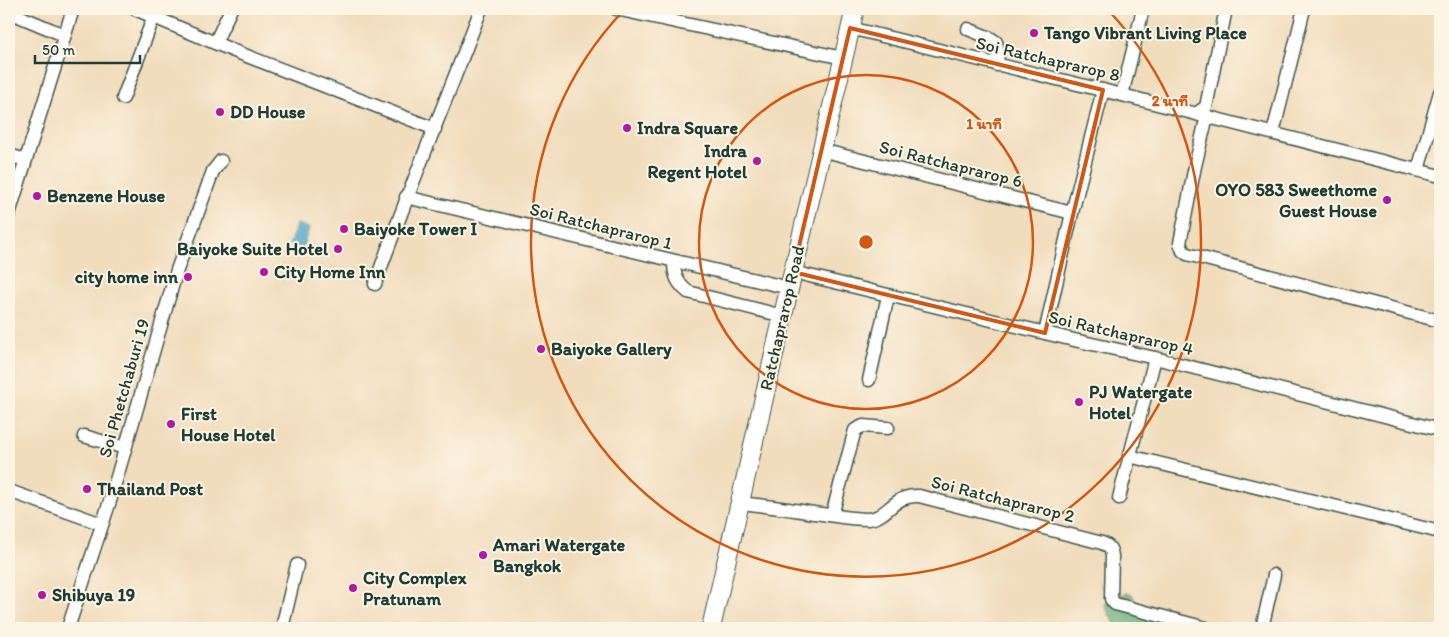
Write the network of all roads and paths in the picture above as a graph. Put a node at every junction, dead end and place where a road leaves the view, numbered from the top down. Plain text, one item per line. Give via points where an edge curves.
1 (73, 9) edge
2 (135, 9) edge
3 (231, 9) edge
4 (481, 9) edge
5 (616, 9) edge
6 (855, 9) edge
7 (1142, 9) edge
8 (1226, 9) edge
9 (1304, 9) edge
10 (9, 12) edge
11 (154, 16) junction
12 (850, 28) junction
13 (968, 29) dead end
14 (64, 35) junction
15 (215, 43) junction
16 (843, 58) junction
17 (997, 65) junction
18 (1104, 90) junction
19 (1440, 92) edge
20 (1122, 94) junction
21 (123, 98) dead end
22 (1203, 115) junction
23 (434, 130) junction
24 (1273, 133) junction
25 (821, 150) junction
26 (9, 155) edge
27 (25, 160) junction
28 (221, 161) dead end
29 (1418, 170) junction
30 (1440, 176) edge
31 (406, 197) junction
32 (1072, 213) junction
33 (9, 214) edge
34 (674, 262) junction
35 (791, 280) junction
36 (375, 284) dead end
37 (888, 296) junction
38 (783, 316) junction
39 (1440, 321) edge
40 (1045, 333) junction
41 (1154, 358) junction
42 (869, 380) dead end
43 (888, 428) dead end
44 (1440, 430) edge
45 (84, 436) dead end
46 (125, 448) junction
47 (1129, 456) junction
48 (9, 491) edge
49 (1119, 498) dead end
50 (741, 503) junction
51 (832, 515) junction
52 (102, 524) junction
53 (1440, 532) edge
54 (298, 565) dead end
55 (1274, 575) dead end
56 (68, 628) edge
57 (282, 628) edge
58 (712, 628) edge
59 (1206, 628) edge
60 (1262, 628) edge

1 - 14 street
2 - 11 street
3 - 15 street
4 - 23 street
5 - 16 street
6 - 12 main road, Ratchaprarop Road
7 - 20 street
8 - 22 street via 1206,107 1200,111
9 - 24 street
10 - 14 street
11 - 15 street
11 - 21 street
12 - 16 main road, Ratchaprarop Road
12 - 17 street, Soi Ratchaprarop 8
13 - 17 street via 996,42
14 - 27 street
15 - 23 street
16 - 25 main road, Ratchaprarop Road
17 - 18 street, Soi Ratchaprarop 8
18 - 20 street, Soi Ratchaprarop 8
18 - 32 street
19 - 29 street
20 - 22 street, Soi Ratchaprarop 8
22 - 24 street, Soi Ratchaprarop 8
22 - 39 street via 1180,243 1183,251
23 - 31 street
24 - 29 street, Soi Ratchaprarop 8
25 - 32 street, Soi Ratchaprarop 6
25 - 35 main road, Ratchaprarop Road
26 - 27 street
27 - 33 street
28 - 46 street, Soi Phetchaburi 19 via 213,171 176,270
29 - 30 street, Soi Ratchaprarop 8
31 - 34 street, Soi Ratchaprarop 1
31 - 36 street
32 - 40 street
34 - 35 street, Soi Ratchaprarop 1
34 - 38 street via 676,279 688,292
35 - 37 street, Soi Ratchaprarop 4
35 - 38 main road, Ratchaprarop Road
37 - 40 street, Soi Ratchaprarop 4
37 - 42 street
38 - 50 main road, Ratchaprarop Road
40 - 41 street, Soi Ratchaprarop 4
41 - 44 street, Soi Ratchaprarop 4
41 - 47 street
43 - 51 street via 863,426 855,430
45 - 46 street
46 - 52 street, Soi Phetchaburi 19
47 - 49 street
47 - 53 street
48 - 52 street
50 - 51 street, Soi Ratchaprarop 2
50 - 58 main road, Ratchaprarop Road
51 - 59 street, Soi Ratchaprarop 2 via 869,519 910,495 1102,543 1111,549 1111,599 1115,604
52 - 56 street, Soi Phetchaburi 19
54 - 57 street
55 - 60 street

